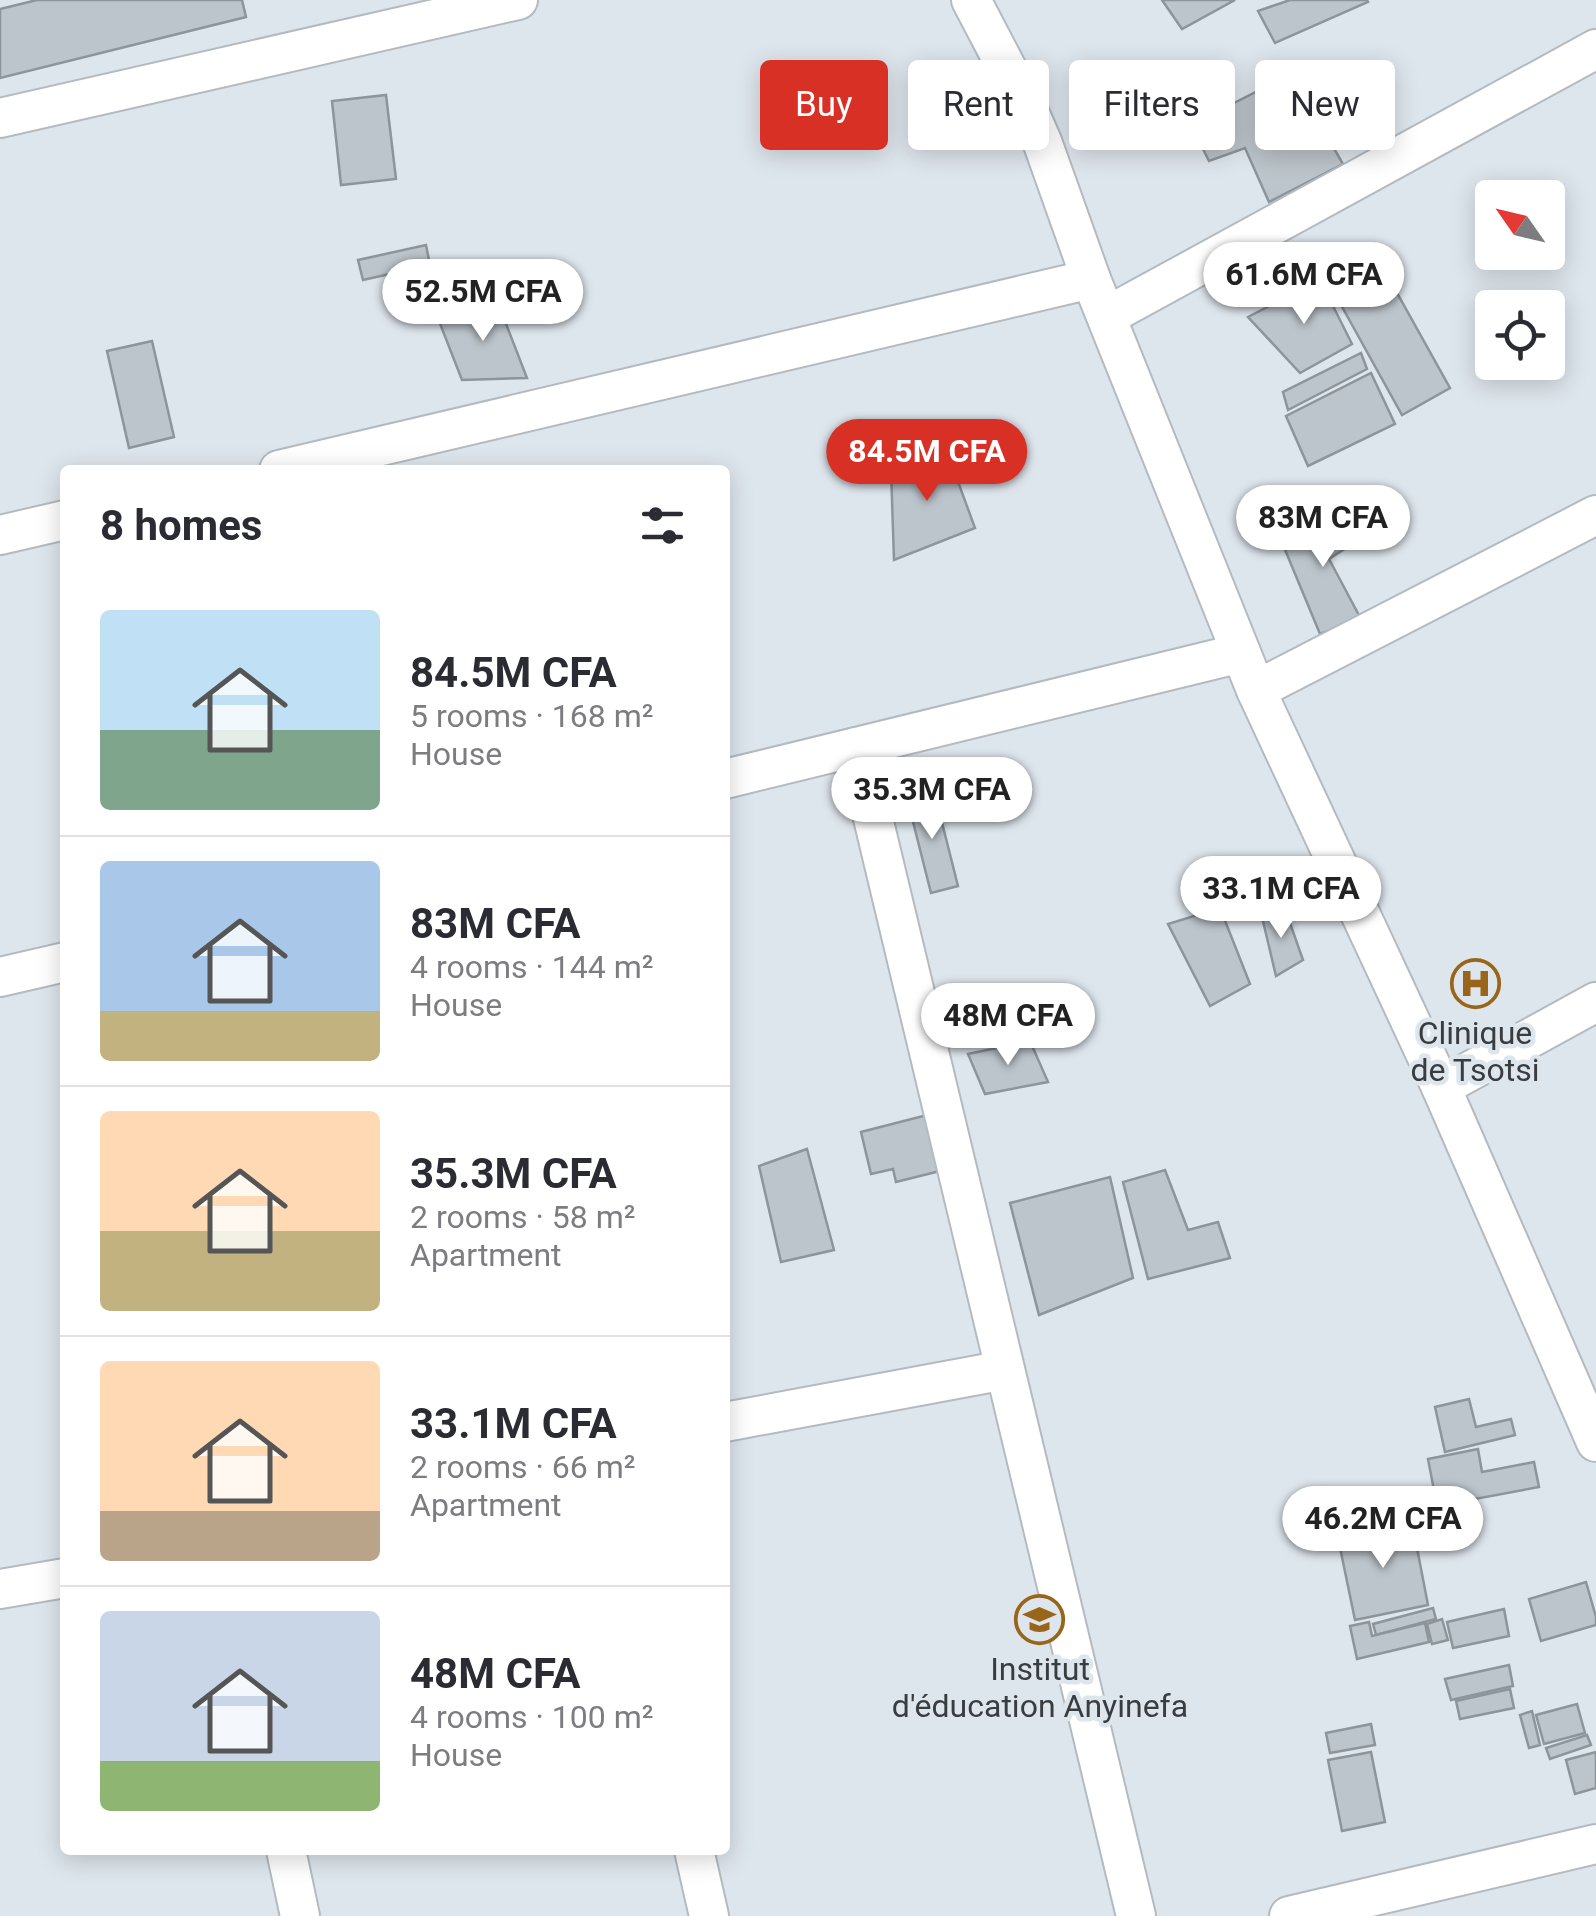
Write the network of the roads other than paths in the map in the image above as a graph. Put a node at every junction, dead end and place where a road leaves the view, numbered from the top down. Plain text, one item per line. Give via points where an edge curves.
1 (518, 0) edge
2 (971, 0) edge
3 (414, 12) edge
4 (1596, 49) edge
5 (0, 118) edge
6 (1091, 279) junction
7 (1107, 316) junction
8 (300, 465) edge
9 (1596, 515) edge
10 (60, 521) edge
11 (0, 536) edge
12 (1241, 653) junction
13 (1256, 690) junction
14 (856, 747) junction
15 (730, 778) edge
16 (60, 963) edge
17 (0, 977) edge
18 (1596, 1002) edge
19 (1441, 1087) junction
20 (1004, 1370) junction
21 (730, 1421) edge
22 (1596, 1442) edge
23 (60, 1579) edge
24 (0, 1588) edge
25 (1596, 1844) edge
26 (287, 1855) edge
27 (695, 1855) edge
28 (1330, 1911) edge
29 (300, 1916) edge
30 (709, 1916) edge
31 (1136, 1916) edge
32 (1289, 1916) edge

1 - 3 street
2 - 6 street via 1043,144
3 - 5 street
4 - 7 street
6 - 7 street
6 - 8 street
7 - 12 street
9 - 13 street
10 - 11 street
12 - 13 street
12 - 14 street
13 - 19 street
14 - 15 street
14 - 20 street
16 - 17 street
18 - 19 street
19 - 22 street
20 - 21 street
20 - 31 street
23 - 24 street
25 - 28 street
26 - 29 street
27 - 30 street
28 - 32 street

